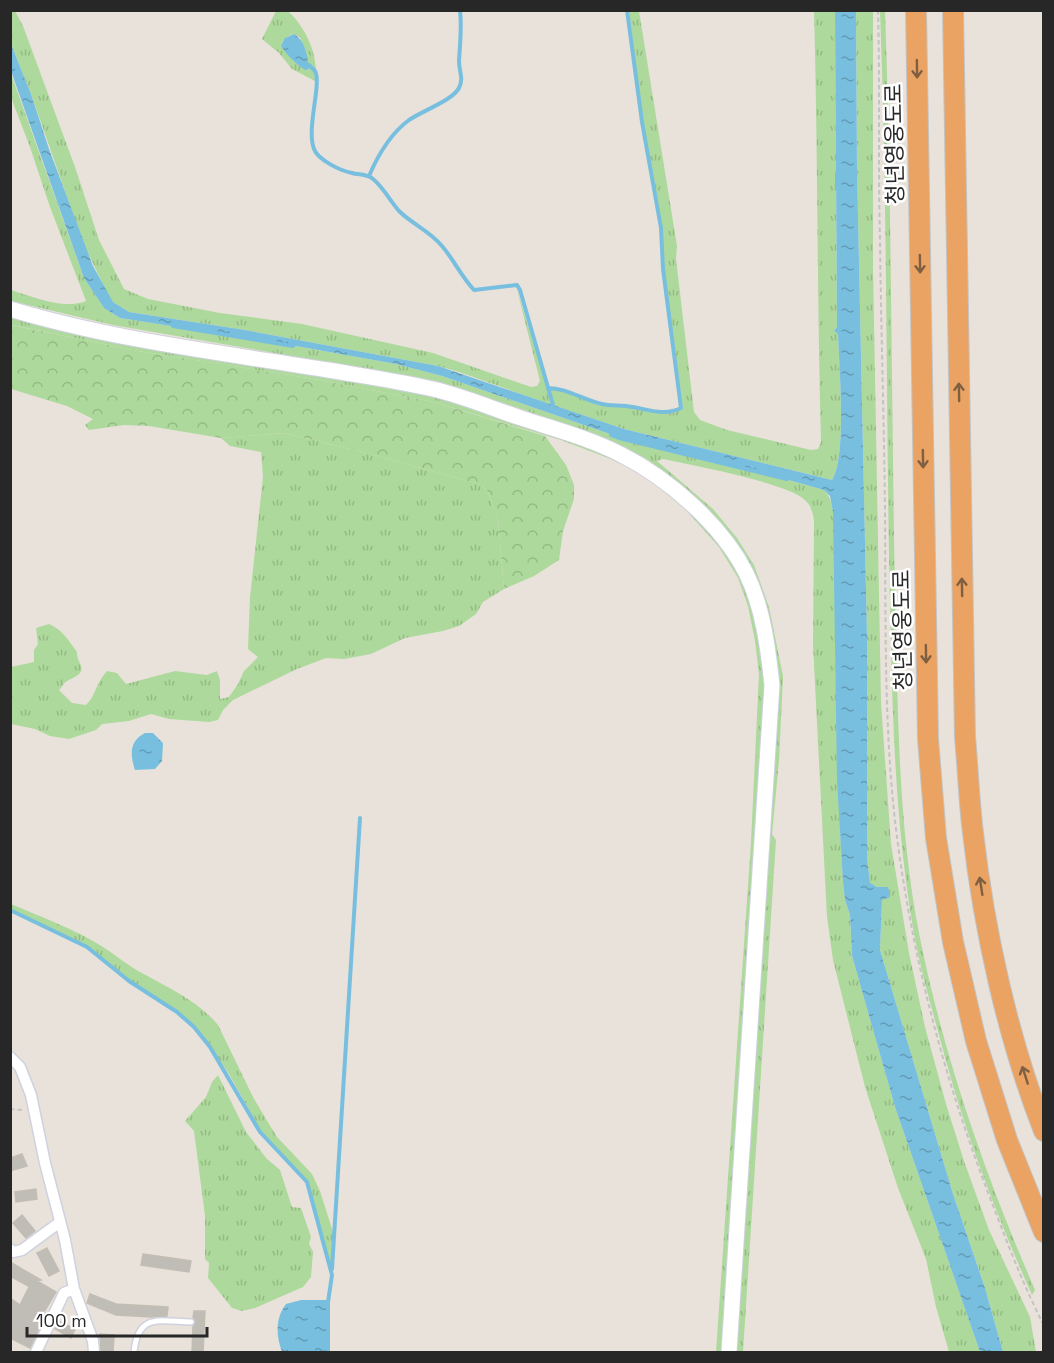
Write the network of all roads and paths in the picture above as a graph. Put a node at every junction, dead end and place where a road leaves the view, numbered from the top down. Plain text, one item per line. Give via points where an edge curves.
1 (916, 10) edge
2 (952, 10) edge
3 (10, 309) edge
4 (10, 1057) edge
5 (1044, 1131) edge
6 (60, 1222) junction
7 (1044, 1232) edge
8 (11, 1252) edge
9 (74, 1289) junction
10 (190, 1322) dead end
11 (36, 1353) edge
12 (94, 1353) edge
13 (134, 1353) edge
14 (729, 1353) edge

1 -> 7 highway, 청년영웅도로 via 928,739 936,838 953,942 976,1041 1007,1140
5 -> 2 highway via 1011,1031 989,935 973,834 964,703
3 - 14 street via 112,333 403,382 465,398 601,445 643,467 683,497 732,551 755,595 769,652 772,685
4 - 6 street via 20,1068 32,1095
6 - 8 street via 22,1250
6 - 9 street
9 - 11 street via 64,1293
9 - 12 street
10 - 13 lane via 148,1322 135,1338

